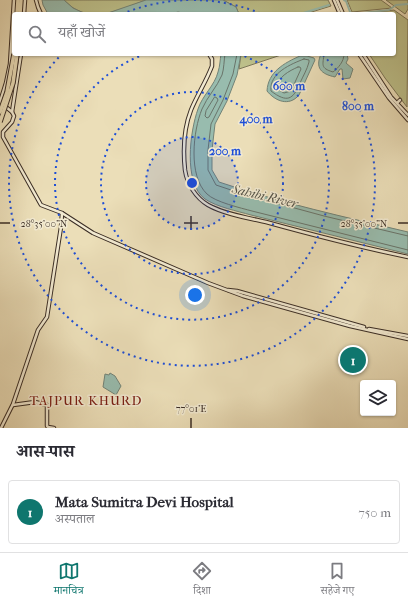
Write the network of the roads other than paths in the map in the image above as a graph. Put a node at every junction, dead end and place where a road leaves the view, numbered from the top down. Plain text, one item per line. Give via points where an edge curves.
1 (14, 0) edge
2 (19, 0) edge
3 (25, 0) edge
4 (36, 0) edge
5 (334, 0) edge
6 (337, 0) edge
7 (14, 12) edge
8 (18, 12) edge
9 (24, 12) edge
10 (40, 12) edge
11 (339, 12) edge
12 (342, 12) edge
13 (12, 47) edge
14 (16, 56) edge
15 (16, 56) edge
16 (21, 56) edge
17 (210, 56) edge
18 (360, 56) edge
19 (364, 56) edge
20 (400, 100) dead end
21 (0, 102) edge
22 (397, 103) junction
23 (0, 112) edge
24 (12, 112) junction
25 (408, 115) edge
26 (408, 120) edge
27 (0, 122) edge
28 (1, 135) edge
29 (62, 213) junction
30 (408, 257) edge
31 (408, 337) edge
32 (12, 405) junction
33 (1, 428) edge
34 (54, 428) edge

1 - 7 street
2 - 8 highway
3 - 9 street
4 - 10 street
5 - 11 street
6 - 12 street
13 - 21 street
14 - 23 highway, bridge
15 - 27 highway, bridge via 13,83
16 - 24 street
17 - 30 street via 212,66 191,112 185,143 187,176 200,199 213,208 240,216
18 - 26 street via 389,98
19 - 22 street
20 - 22 street
21 - 24 street
22 - 25 street
24 - 28 street via 14,119
28 - 29 street via 41,205
29 - 31 street via 104,239 228,290 350,326
29 - 32 street via 46,318 38,330
32 - 33 street
32 - 34 street via 35,402 47,405 47,426

